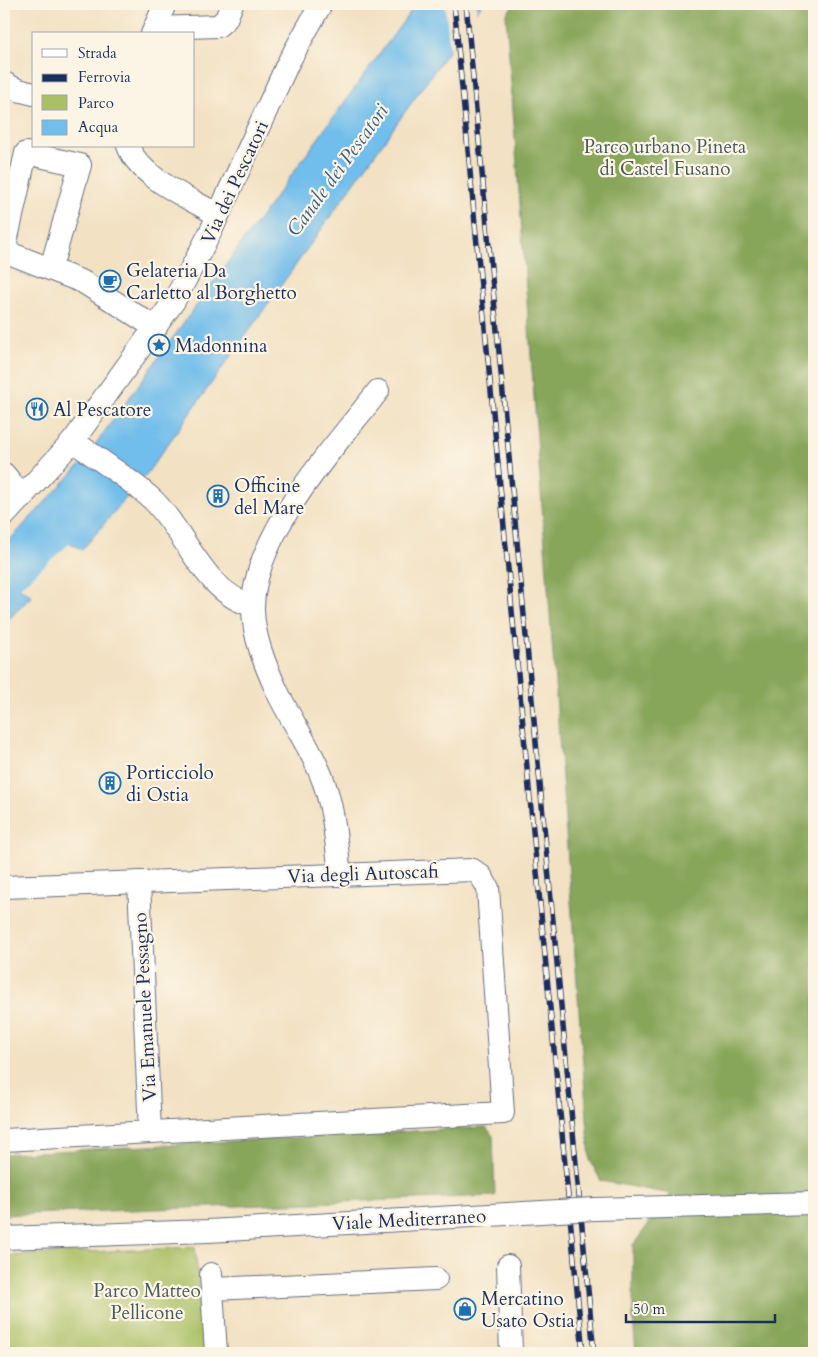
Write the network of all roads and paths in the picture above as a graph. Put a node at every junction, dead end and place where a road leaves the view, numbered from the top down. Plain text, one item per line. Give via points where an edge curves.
1 (165, 4) edge
2 (232, 4) edge
3 (321, 4) edge
4 (153, 31) edge
5 (4, 83) edge
6 (32, 94) edge
7 (129, 148) edge
8 (218, 215) junction
9 (4, 251) edge
10 (51, 268) junction
11 (156, 328) junction
12 (378, 391) dead end
13 (73, 441) junction
14 (4, 474) edge
15 (23, 497) junction
16 (4, 516) edge
17 (253, 605) junction
18 (340, 875) junction
19 (139, 882) junction
20 (4, 887) edge
21 (150, 1132) junction
22 (4, 1140) edge
23 (814, 1203) edge
24 (4, 1238) edge
25 (508, 1266) dead end
26 (436, 1279) dead end
27 (216, 1353) edge
28 (511, 1353) edge

1 - 4 street
2 - 4 street via 226,19 218,26
3 - 8 street, Via dei Pescatori via 288,64
5 - 6 street
7 - 8 street via 147,172
8 - 11 street, Via dei Pescatori via 190,272
9 - 10 street
9 - 10 street via 26,153 80,165
10 - 11 street via 83,282
11 - 13 street, Via dei Pescatori
12 - 17 street via 294,500 262,560
13 - 15 street, Via dei Pescatori
13 - 17 street via 137,487 163,511 221,589 235,600
14 - 15 street
15 - 16 street, Via dei Pescatori
17 - 18 street via 258,638 270,675 322,776 332,816
18 - 19 street, Via degli Autoscafi
18 - 21 street, Via degli Autoscafi via 469,869 484,880 488,894 503,1113
19 - 20 street, Via degli Autoscafi
19 - 21 street, Via Emanuele Pessagno
21 - 22 street
23 - 24 street, Viale Mediterraneo, bridge via 595,1209 208,1231
25 - 28 street
26 - 27 street via 211,1282

